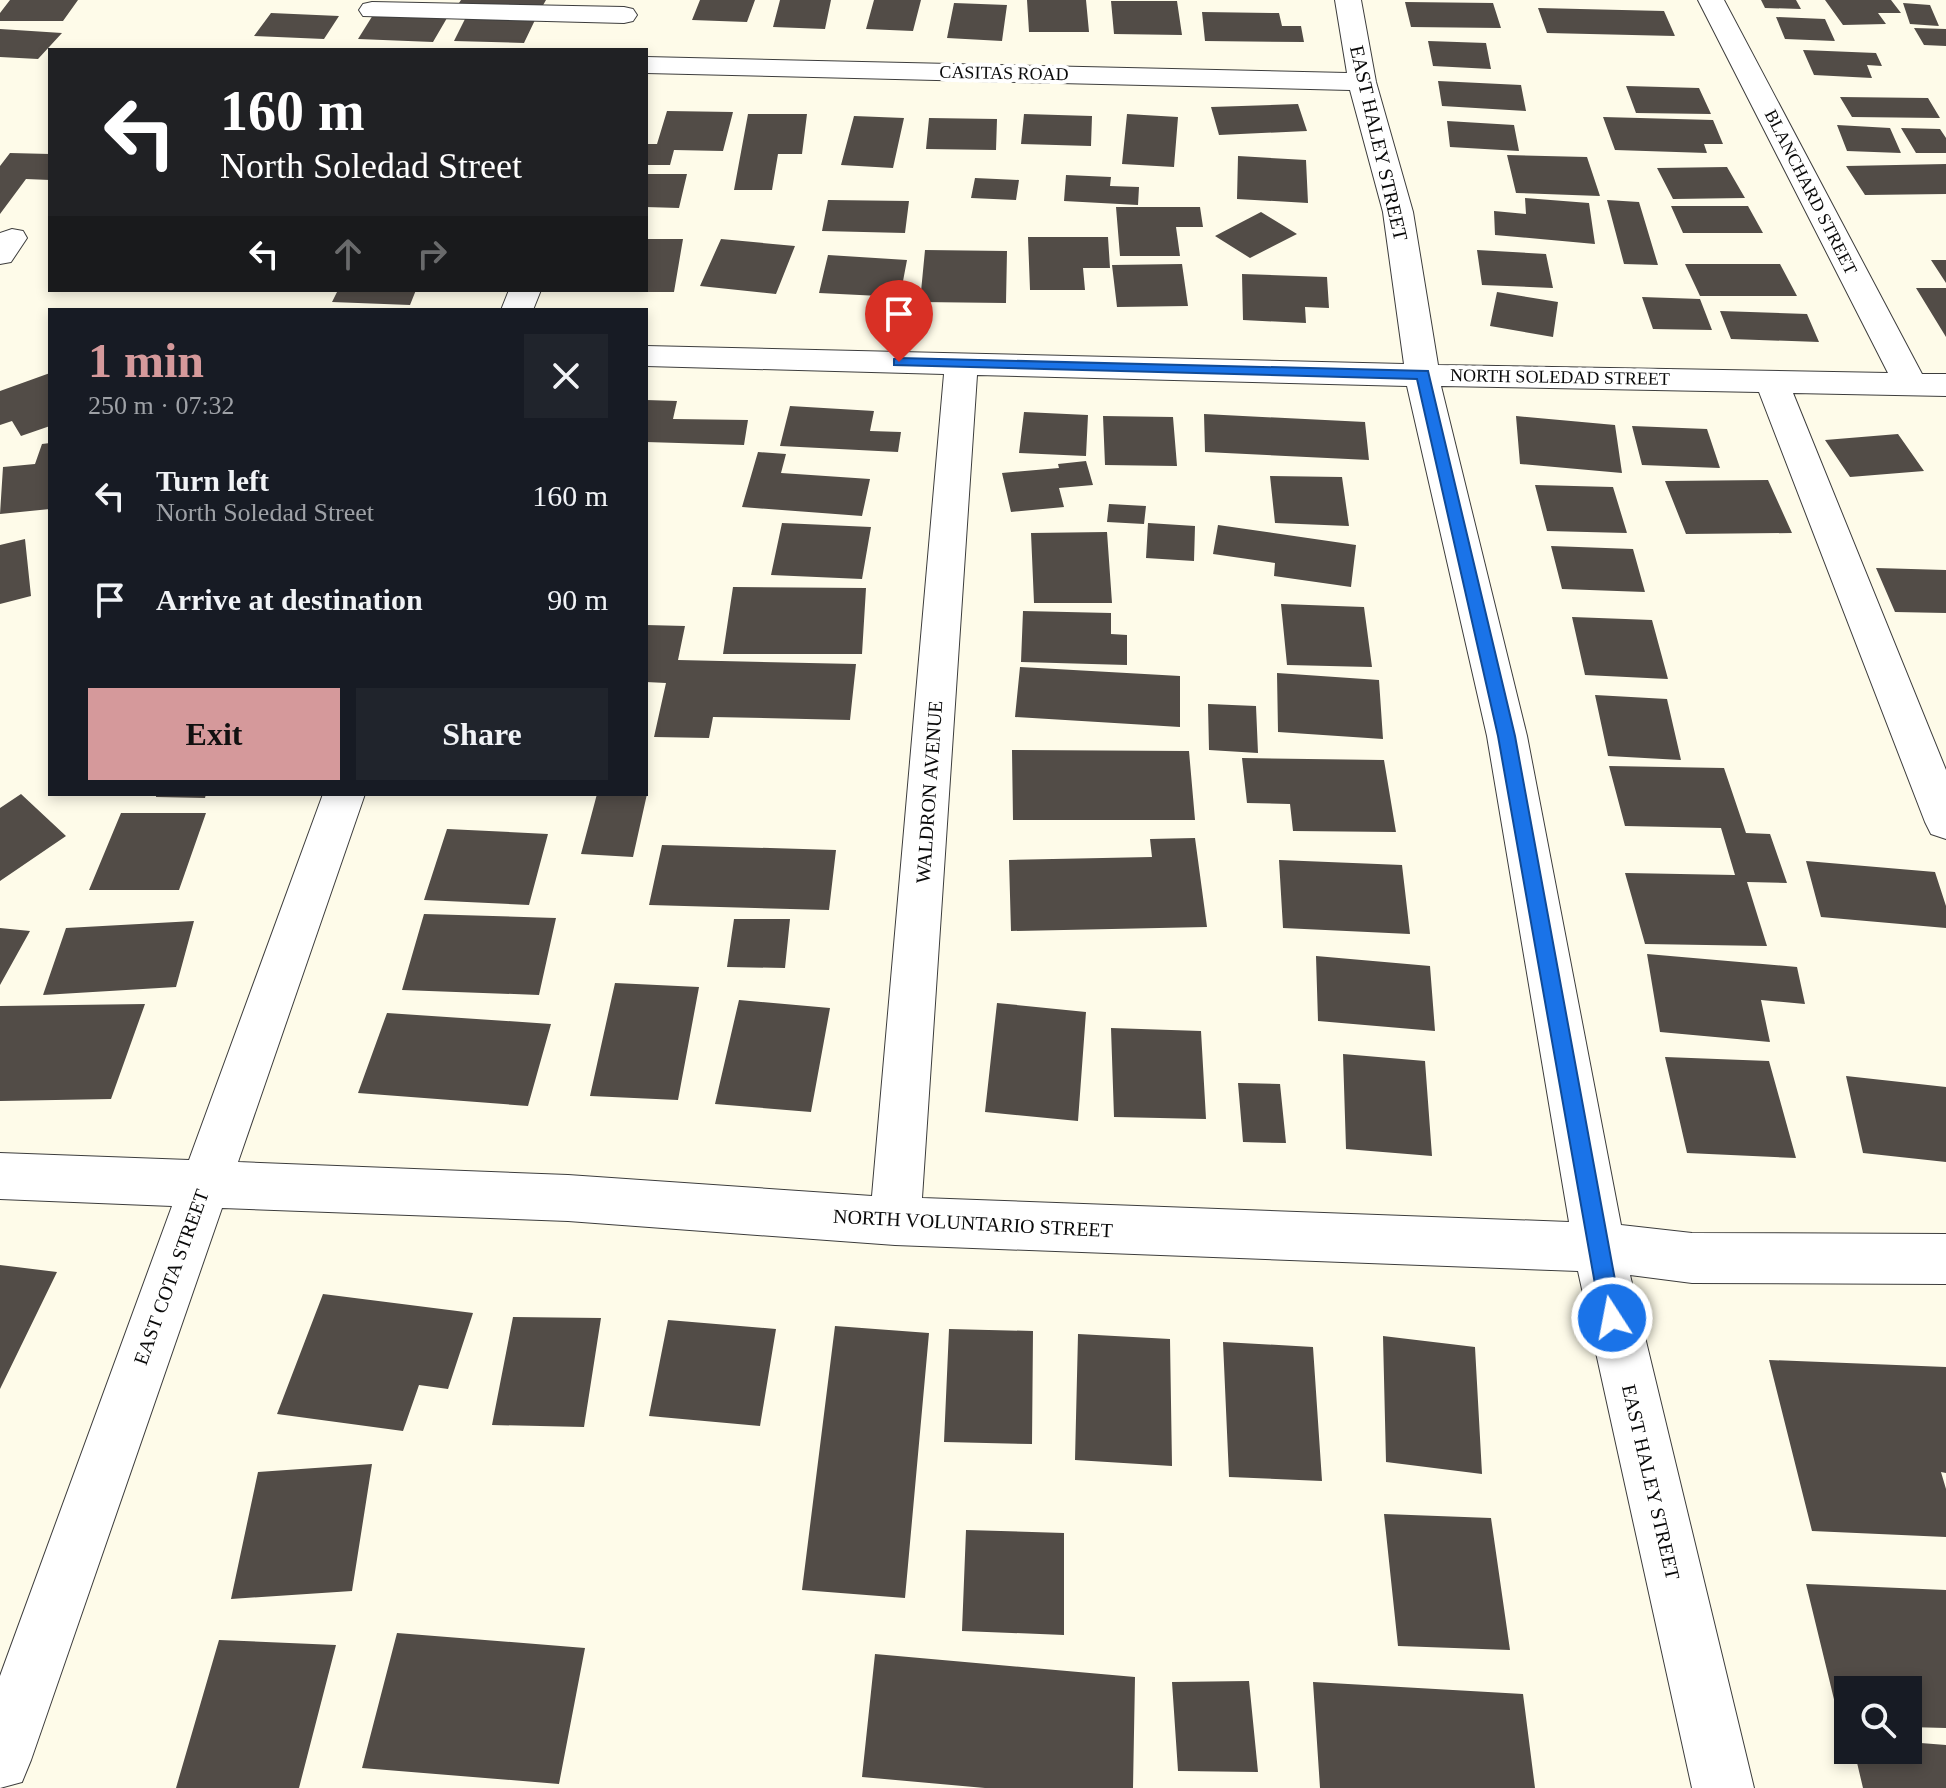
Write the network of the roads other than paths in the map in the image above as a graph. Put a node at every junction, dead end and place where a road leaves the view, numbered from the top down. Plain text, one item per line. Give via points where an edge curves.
1 (1348, 0) edge
2 (1711, 0) edge
3 (372, 10) dead end
4 (623, 18) edge
5 (648, 65) edge
6 (1362, 82) junction
7 (648, 356) edge
8 (962, 364) junction
9 (1423, 374) junction
10 (1771, 381) junction
11 (1910, 384) junction
12 (1946, 385) edge
13 (343, 796) edge
14 (1946, 822) edge
15 (0, 1176) edge
16 (204, 1184) junction
17 (895, 1221) junction
18 (1598, 1247) junction
19 (1946, 1259) edge
20 (0, 1760) edge
21 (1723, 1788) edge

1 - 6 street, EAST HALEY STREET
2 - 11 street, BLANCHARD STREET
3 - 4 street
5 - 6 street, CASITAS ROAD
6 - 9 street, EAST HALEY STREET via 1398,212
7 - 8 street, NORTH SOLEDAD STREET
8 - 9 street, NORTH SOLEDAD STREET
8 - 17 street, WALDRON AVENUE
9 - 10 street, NORTH SOLEDAD STREET
9 - 18 street, EAST HALEY STREET via 1507,736
10 - 11 street, NORTH SOLEDAD STREET
10 - 14 street
11 - 12 street, NORTH SOLEDAD STREET
13 - 16 street, EAST COTA STREET
15 - 16 street, NORTH VOLUNTARIO STREET
16 - 17 street, NORTH VOLUNTARIO STREET via 568,1198
16 - 20 street, EAST COTA STREET
17 - 18 street, NORTH VOLUNTARIO STREET
18 - 19 street, NORTH VOLUNTARIO STREET via 1692,1258
18 - 21 street, EAST HALEY STREET

